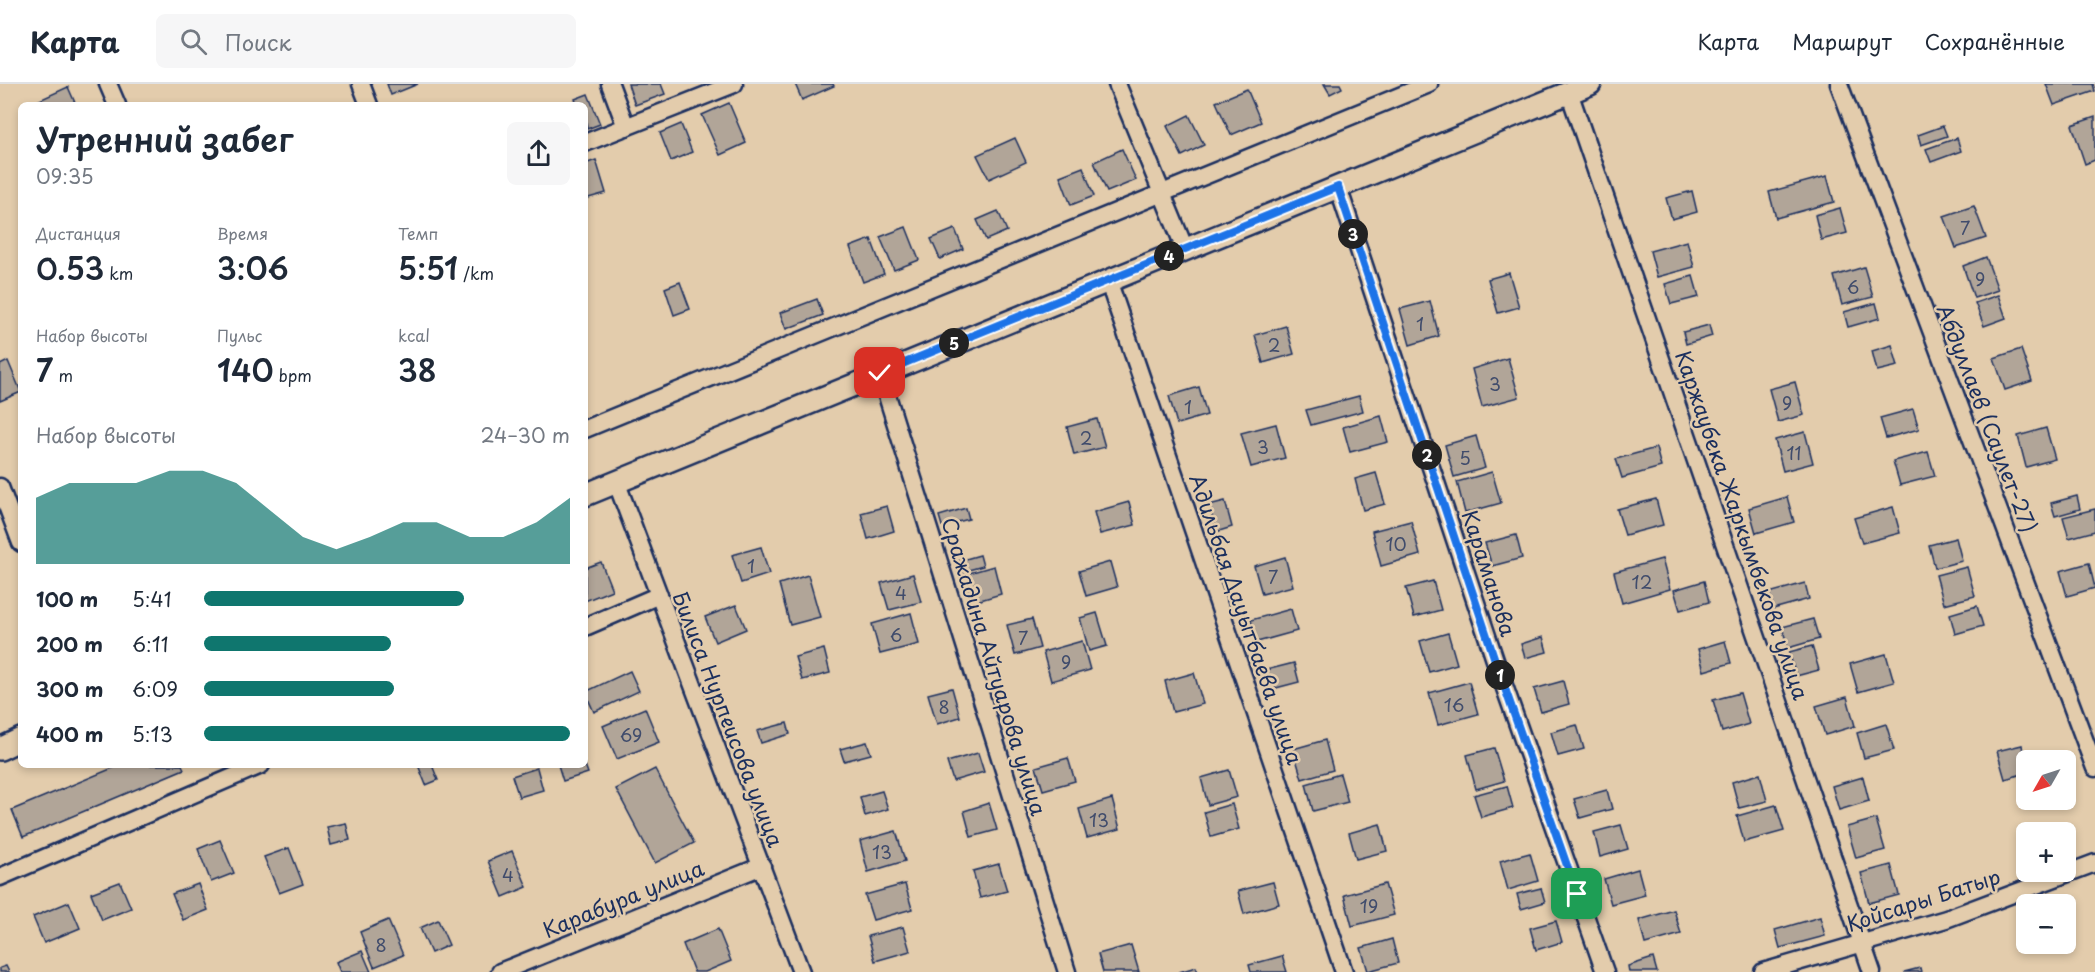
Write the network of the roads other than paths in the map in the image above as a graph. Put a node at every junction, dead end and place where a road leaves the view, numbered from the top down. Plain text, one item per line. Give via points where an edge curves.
1 (108, 84) edge
2 (361, 84) edge
3 (609, 84) edge
4 (734, 84) edge
5 (1117, 84) edge
6 (1429, 84) edge
7 (1590, 84) edge
8 (1839, 84) edge
9 (1569, 93) junction
10 (116, 102) edge
11 (368, 102) edge
12 (626, 127) junction
13 (588, 142) edge
14 (1338, 187) junction
15 (1162, 193) junction
16 (1185, 249) junction
17 (1108, 280) junction
18 (880, 373) junction
19 (588, 428) edge
20 (616, 481) junction
21 (0, 487) edge
22 (588, 494) edge
23 (18, 535) edge
24 (657, 596) junction
25 (588, 626) edge
26 (18, 741) edge
27 (0, 749) edge
28 (254, 768) edge
29 (2095, 768) edge
30 (2095, 863) edge
31 (762, 866) junction
32 (0, 877) edge
33 (1864, 943) junction
34 (507, 971) edge
35 (801, 972) edge
36 (1067, 972) edge
37 (1344, 972) edge
38 (1605, 972) edge
39 (1763, 972) edge
40 (1872, 972) edge

1 - 10 street
2 - 11 street
3 - 12 street
4 - 12 street
5 - 15 street
6 - 15 street
7 - 9 main road
8 - 29 street, Абдуллаев (Саулет-27)
9 - 14 main road
9 - 33 street, Каржаубека Жаркымбекова улица
12 - 13 street
14 - 16 main road
14 - 38 street, Караманова via 1495,660
15 - 16 street
15 - 19 street
16 - 17 main road
17 - 18 main road
17 - 37 street, Адильбая Дауытбаева улица
18 - 20 main road
18 - 36 street, Сражадина Айтуарова улица
20 - 22 main road
20 - 24 street, Билиса Нурпеисова улица
21 - 23 street
24 - 25 street
24 - 31 street, Билиса Нурпеисова улица
26 - 27 main road
28 - 32 street
30 - 33 street, Қойсары Батыр via 1946,919
31 - 34 street, Карабура улица
31 - 35 street, Билиса Нурпеисова улица
33 - 39 street, Қойсары Батыр
33 - 40 street, Каржаубека Жаркымбекова улица

